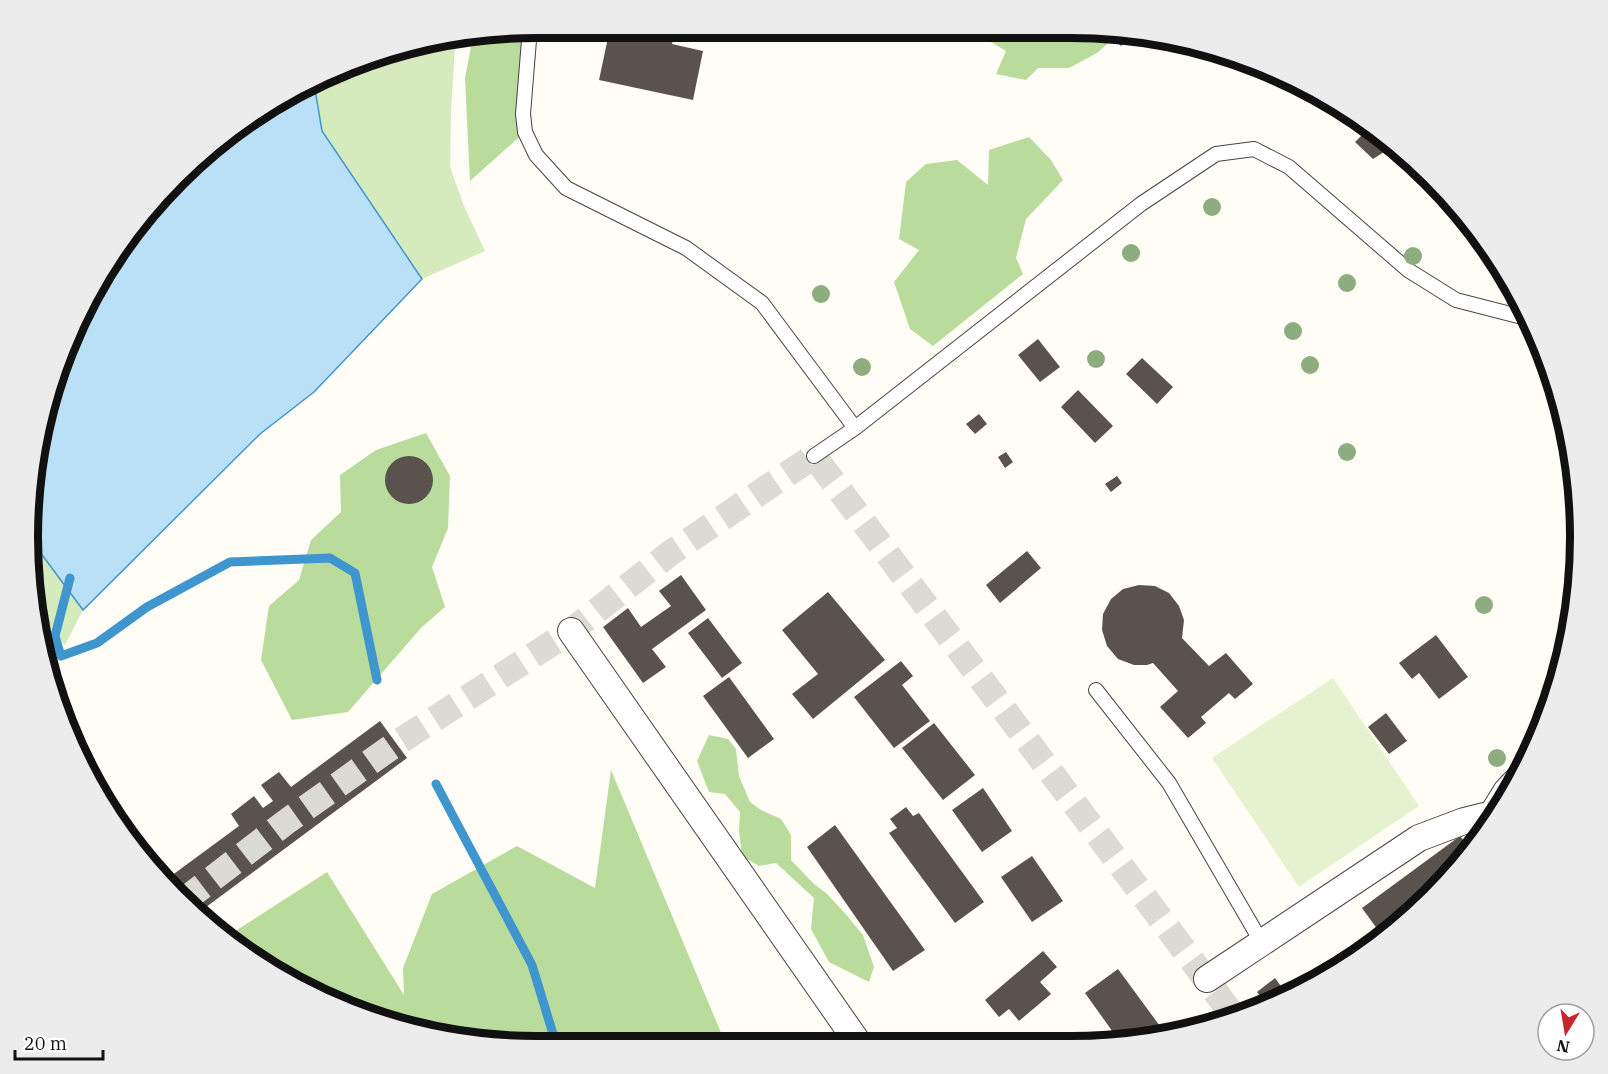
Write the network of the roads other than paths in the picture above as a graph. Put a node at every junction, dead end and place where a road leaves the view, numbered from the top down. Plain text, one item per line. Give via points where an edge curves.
1 (529, 38) edge
2 (1519, 316) edge
3 (855, 428) junction
4 (814, 456) dead end
5 (571, 631) dead end
6 (1096, 690) dead end
7 (1506, 782) edge
8 (1498, 796) edge
9 (1482, 820) edge
10 (1262, 943) junction
11 (1207, 979) dead end
12 (853, 1036) edge

1 - 3 lane via 523,114 525,132 536,155 566,188 686,248 762,303
2 - 3 lane via 1456,300 1408,270 1289,167 1254,149 1216,154 1141,204
3 - 4 lane
5 - 12 street
6 - 10 lane via 1169,783
7 - 8 lane
9 - 10 street via 1464,820 1419,838
10 - 11 street

